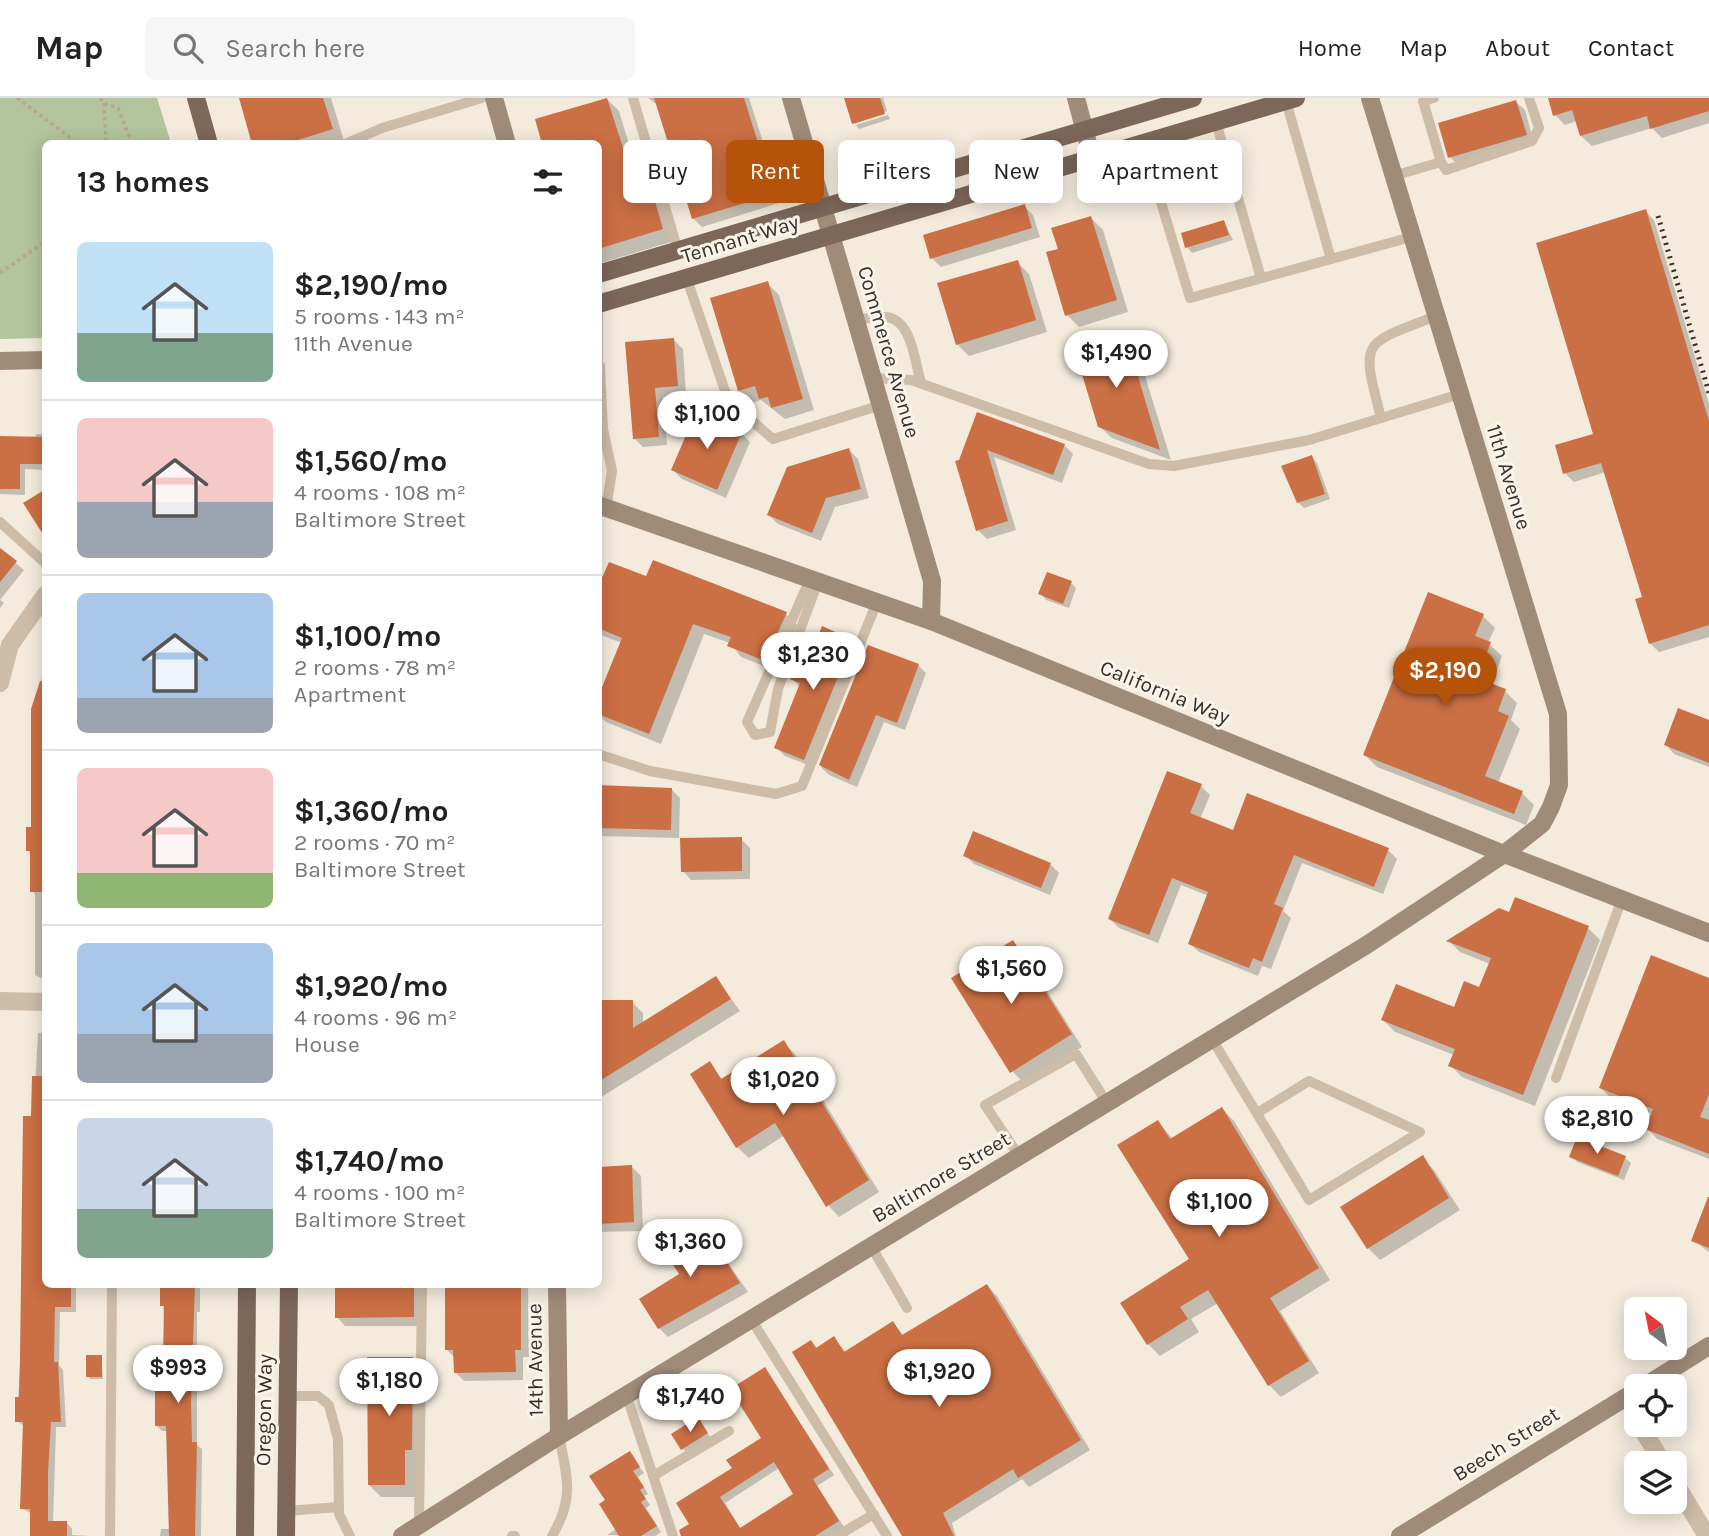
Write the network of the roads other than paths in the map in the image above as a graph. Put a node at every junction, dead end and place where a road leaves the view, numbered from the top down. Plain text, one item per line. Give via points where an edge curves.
1 (196, 98) edge
2 (482, 98) edge
3 (494, 98) edge
4 (633, 98) edge
5 (791, 98) edge
6 (1076, 98) edge
7 (1193, 98) edge
8 (1370, 98) edge
9 (1434, 98) edge
10 (1529, 98) edge
11 (1291, 100) edge
12 (1216, 122) junction
13 (1085, 130) junction
14 (208, 140) edge
15 (354, 140) edge
16 (506, 140) edge
17 (1088, 140) edge
18 (1153, 140) edge
19 (1077, 162) edge
20 (1441, 162) junction
21 (1393, 176) junction
22 (1161, 203) edge
23 (824, 206) junction
24 (832, 235) junction
25 (1411, 237) junction
26 (678, 251) junction
27 (1331, 259) junction
28 (602, 273) edge
29 (1261, 278) junction
30 (687, 279) junction
31 (602, 303) edge
32 (1436, 316) junction
33 (856, 320) junction
34 (42, 360) edge
35 (0, 361) edge
36 (873, 377) junction
37 (921, 383) junction
38 (1460, 394) junction
39 (881, 405) junction
40 (1381, 418) junction
41 (602, 433) edge
42 (602, 506) edge
43 (0, 522) edge
44 (42, 560) edge
45 (814, 581) junction
46 (42, 600) edge
47 (877, 602) junction
48 (931, 621) junction
49 (0, 682) edge
50 (602, 755) edge
51 (1504, 855) junction
52 (1622, 899) junction
53 (1709, 933) edge
54 (0, 1001) edge
55 (42, 1002) edge
56 (1212, 1039) junction
57 (1556, 1078) dead end
58 (1107, 1103) junction
59 (1257, 1113) junction
60 (1019, 1156) junction
61 (871, 1246) junction
62 (112, 1288) edge
63 (247, 1288) edge
64 (289, 1288) edge
65 (422, 1288) edge
66 (557, 1288) edge
67 (907, 1308) dead end
68 (751, 1319) junction
69 (1709, 1346) edge
70 (1664, 1374) edge
71 (626, 1394) junction
72 (287, 1396) junction
73 (1624, 1399) edge
74 (729, 1431) dead end
75 (559, 1436) junction
76 (653, 1476) junction
77 (1687, 1503) edge
78 (339, 1507) junction
79 (286, 1511) junction
80 (874, 1514) junction
81 (419, 1525) junction
82 (110, 1536) edge
83 (245, 1536) edge
84 (286, 1536) edge
85 (350, 1536) edge
86 (402, 1536) edge
87 (552, 1536) edge
88 (673, 1536) edge
89 (837, 1536) edge
90 (887, 1536) edge
91 (1401, 1536) edge
92 (1707, 1536) edge

1 - 14 main road
2 - 15 lane
3 - 16 street
4 - 26 lane
5 - 23 street, Commerce Avenue
6 - 13 street
7 - 13 main road, Tennant Way
8 - 21 street, 11th Avenue
9 - 20 lane via 1423,101
10 - 20 lane via 1539,128 1532,141 1446,170
11 - 12 main road, Tennant Way
11 - 27 lane
12 - 18 main road, Tennant Way
12 - 29 lane
13 - 17 street
13 - 23 main road, Tennant Way
19 - 24 main road, Tennant Way
20 - 21 lane
21 - 25 street, 11th Avenue
22 - 29 lane via 1190,298
23 - 24 street, Commerce Avenue
23 - 26 main road, Tennant Way
24 - 30 main road, Tennant Way
24 - 33 street, Commerce Avenue
25 - 27 lane
25 - 32 street, 11th Avenue
26 - 28 main road, Tennant Way
27 - 29 lane
30 - 31 main road, Tennant Way
30 - 39 lane via 725,391 736,407 774,439
32 - 38 street, 11th Avenue
32 - 40 lane via 1392,333 1371,348 1367,360
33 - 36 street, Commerce Avenue
33 - 37 lane via 887,316 897,321 907,332
34 - 35 street
36 - 37 lane
36 - 39 street, Commerce Avenue
37 - 40 lane via 1149,464 1174,466 1309,440
38 - 40 lane
38 - 51 street, 11th Avenue via 1558,714 1559,785 1551,807 1542,824
39 - 48 street, Commerce Avenue via 932,581
41 - 42 lane via 612,471
42 - 45 street, California Way
43 - 44 lane
45 - 45 lane via 747,722 755,735 770,732 778,689
45 - 47 street, California Way
46 - 49 street via 10,645
47 - 48 street, California Way
47 - 50 lane via 802,786 776,794 650,771
48 - 51 street, California Way
51 - 52 street, California Way
51 - 56 street, Baltimore Street
52 - 53 street, California Way
52 - 57 lane
54 - 55 street
56 - 58 street, Baltimore Street
56 - 59 lane
58 - 60 street, Baltimore Street
58 - 60 lane via 1076,1054 985,1105
59 - 59 lane via 1309,1200 1420,1132 1309,1081
60 - 61 street, Baltimore Street
61 - 67 lane
61 - 68 street, Baltimore Street
62 - 82 lane
63 - 83 main road, Oregon Way
64 - 72 main road, Oregon Way
65 - 81 lane
66 - 75 street, 14th Avenue
68 - 71 street, Baltimore Street
68 - 80 lane
69 - 70 street
71 - 75 street, Baltimore Street
71 - 76 lane
72 - 78 lane via 318,1396 329,1405 338,1439
72 - 79 main road, Oregon Way
73 - 91 street, Beech Street
74 - 76 lane
75 - 81 street, Baltimore Street
75 - 87 lane via 568,1496 564,1516
76 - 88 lane
77 - 92 street
78 - 79 lane
78 - 85 lane
79 - 84 main road, Oregon Way
80 - 89 lane
80 - 90 lane
81 - 86 street, Baltimore Street

